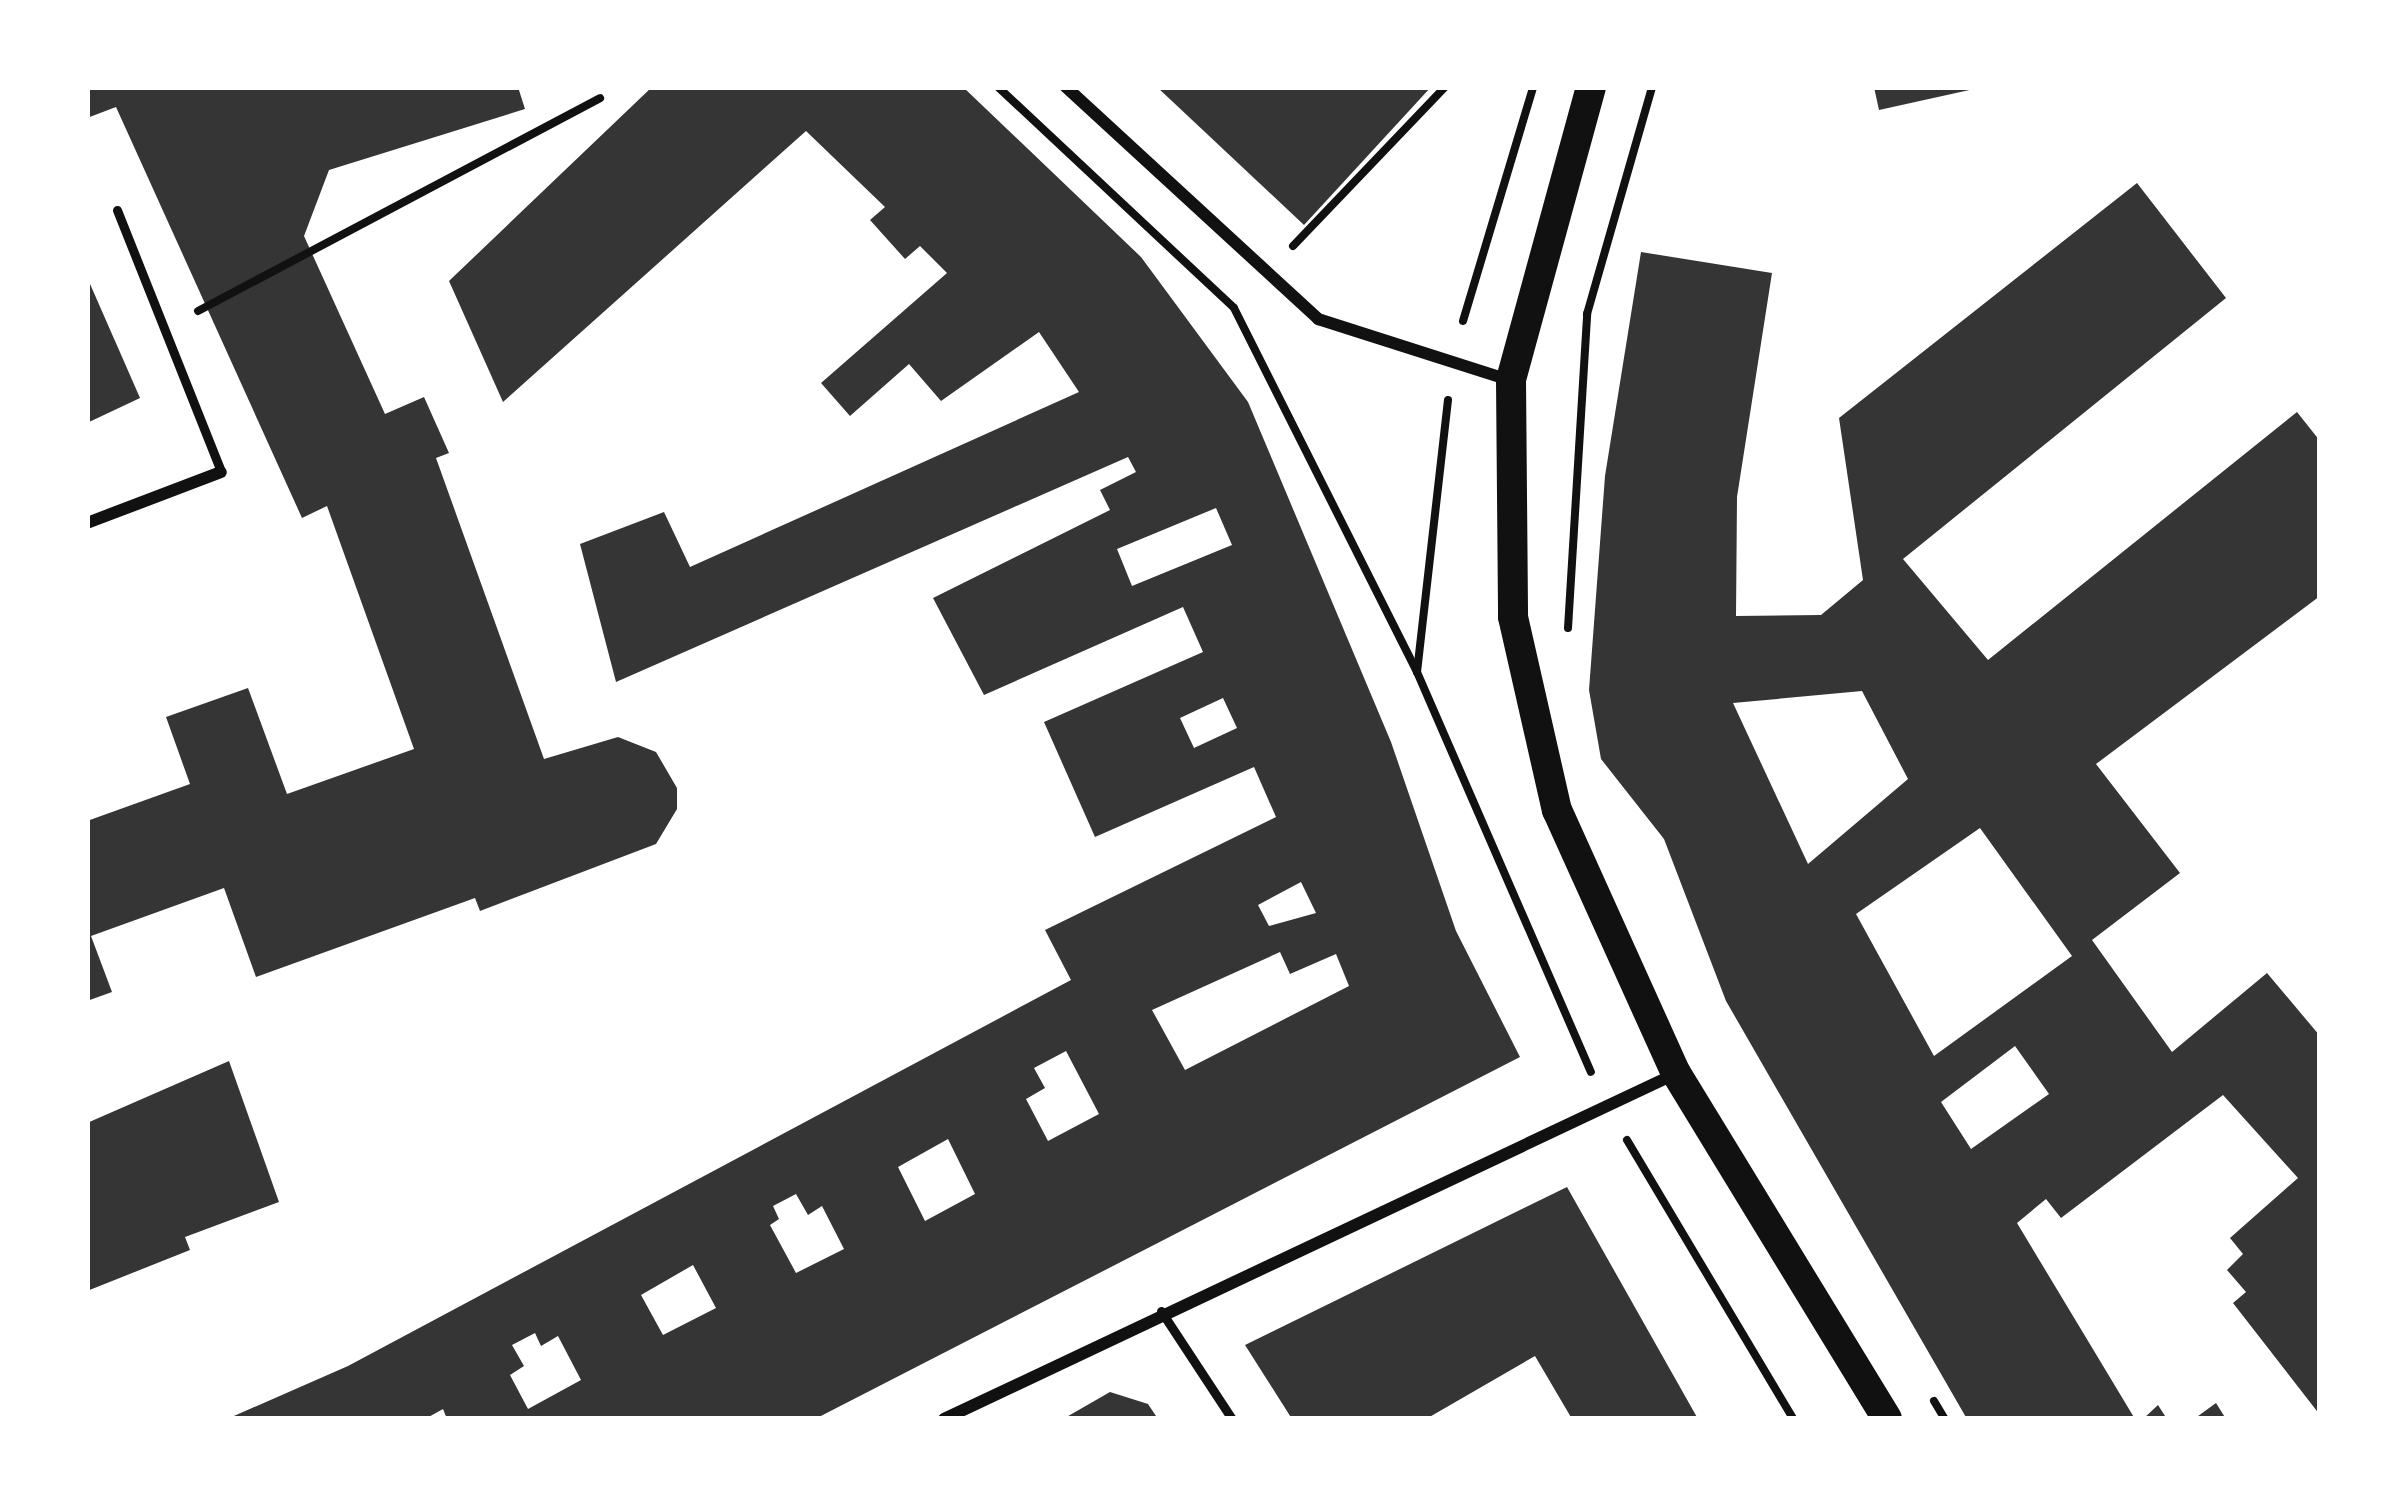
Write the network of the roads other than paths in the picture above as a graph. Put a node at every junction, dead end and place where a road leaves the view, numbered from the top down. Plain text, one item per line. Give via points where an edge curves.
1 (1066, 87) edge
2 (1591, 87) edge
3 (116, 211) dead end
4 (1510, 380) junction
5 (221, 472) joint
6 (87, 523) edge
7 (1676, 1073) junction
8 (1161, 1311) junction
9 (944, 1419) edge
10 (1232, 1419) edge
11 (1887, 1419) edge

1 - 4 street via 1318,319
2 - 4 main road
3 - 5 lane
4 - 7 main road via 1513,617 1557,810
5 - 6 street
7 - 8 street
7 - 11 main road
8 - 9 street
8 - 10 lane

